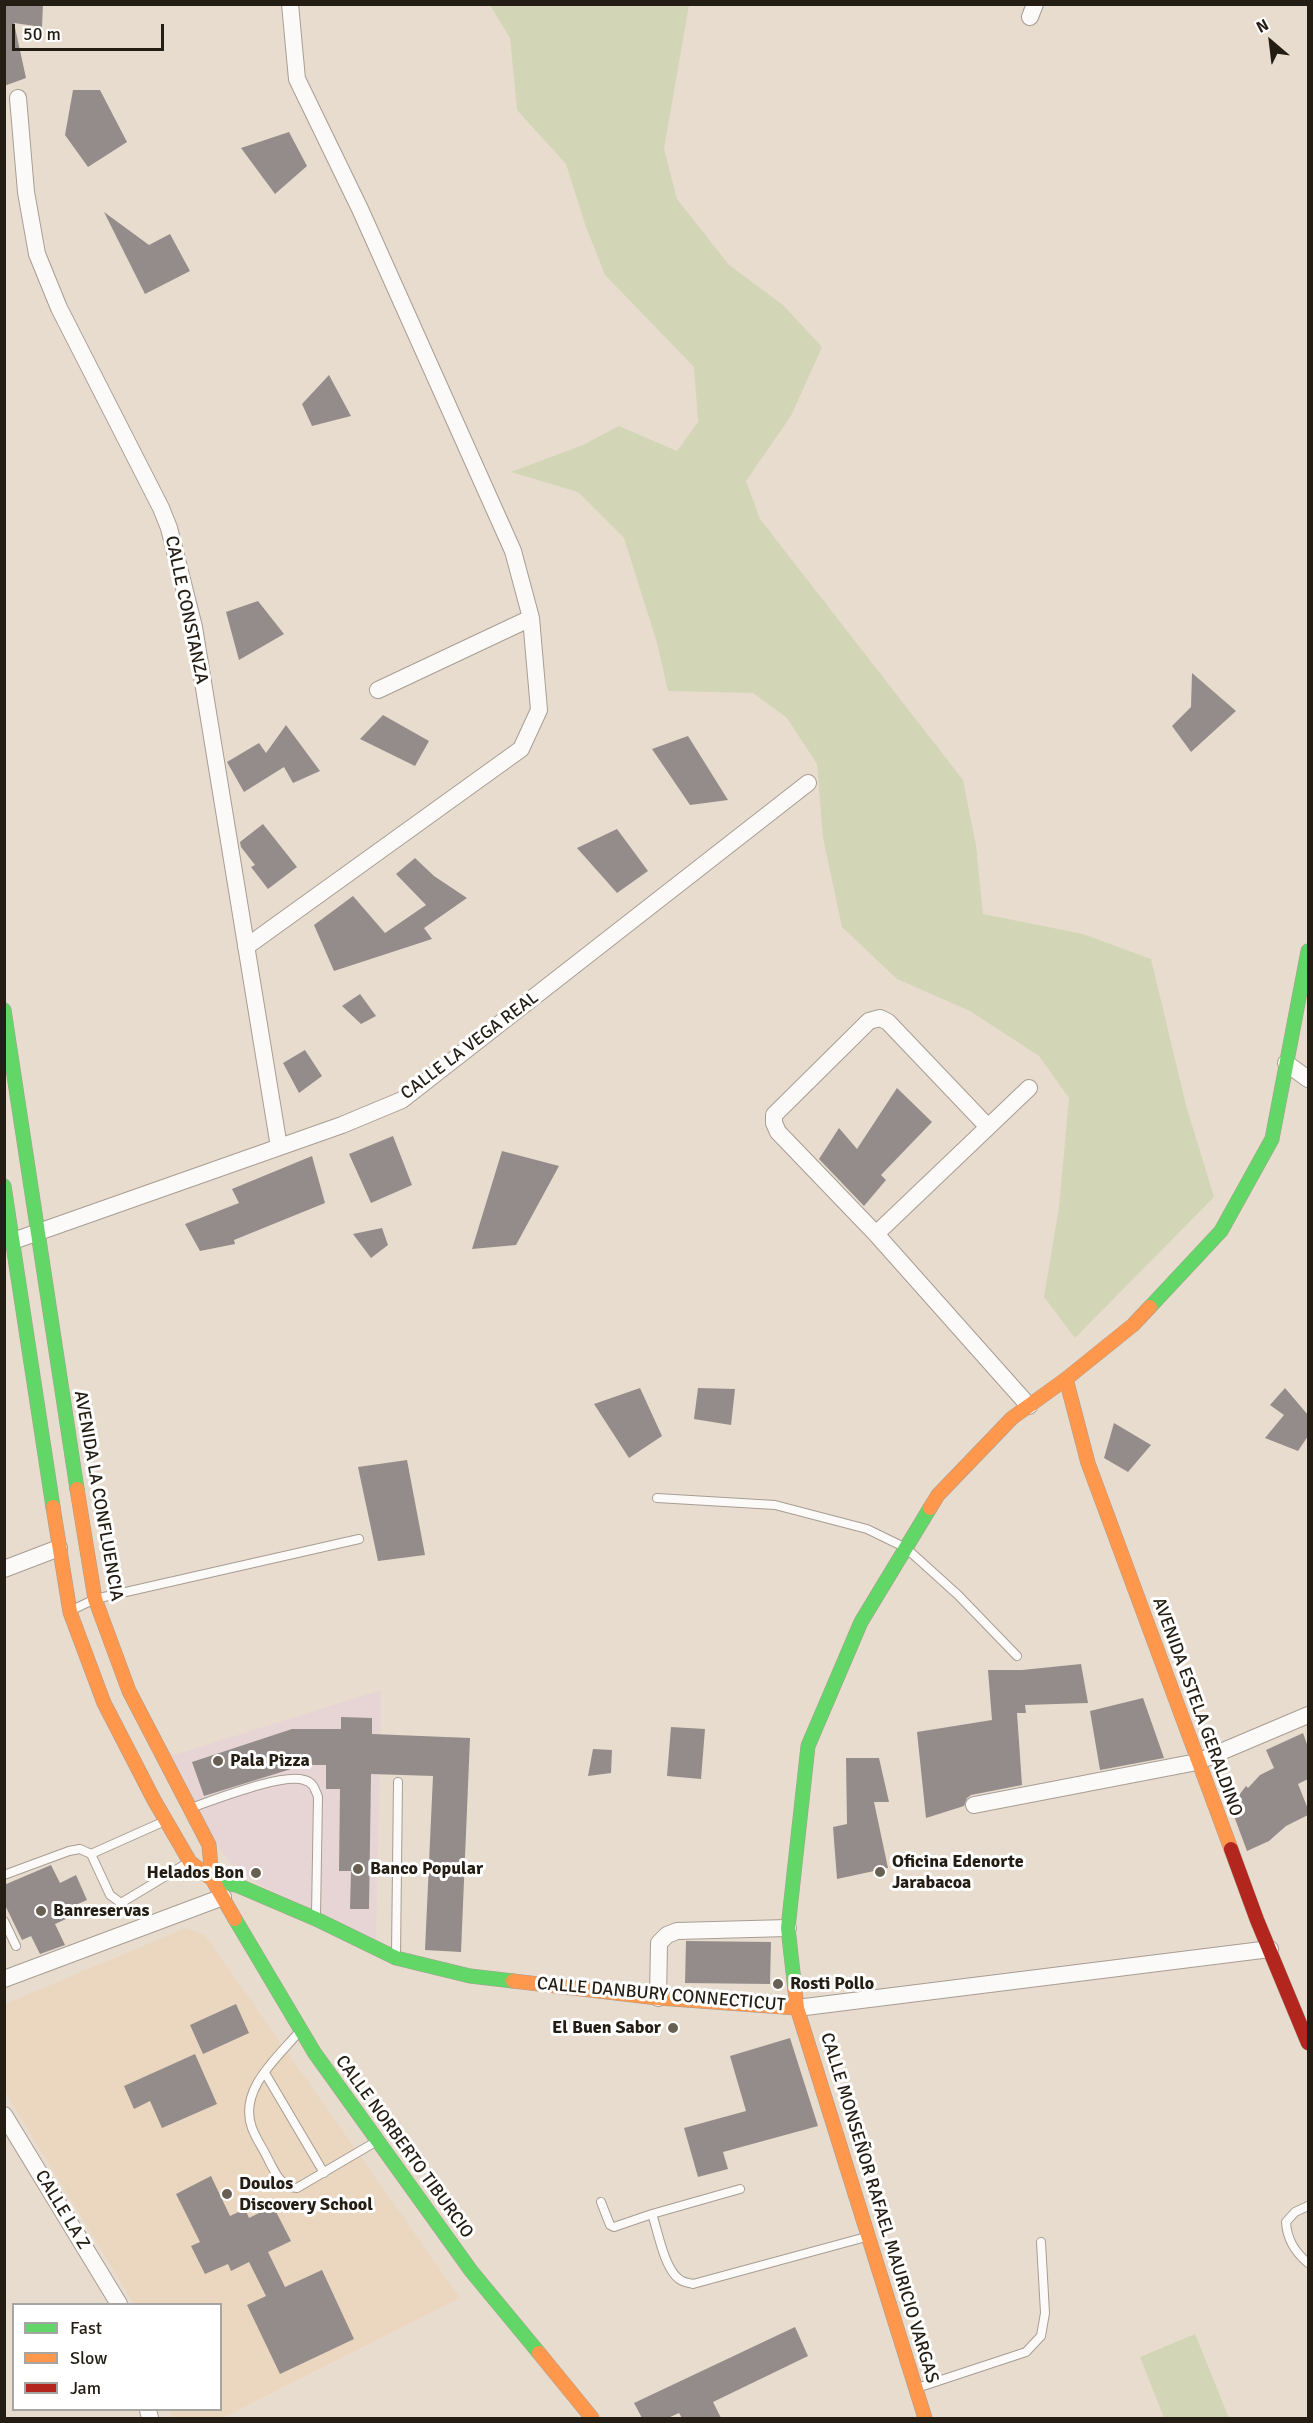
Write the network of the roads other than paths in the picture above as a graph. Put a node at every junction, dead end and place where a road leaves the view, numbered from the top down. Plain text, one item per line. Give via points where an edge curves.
1 (290, 4) edge
2 (18, 98) dead end
3 (531, 618) junction
4 (378, 690) dead end
5 (808, 783) dead end
6 (246, 947) junction
7 (1308, 951) edge
8 (4, 1010) edge
9 (1286, 1063) junction
10 (1308, 1079) edge
11 (1029, 1088) dead end
12 (988, 1127) junction
13 (279, 1147) junction
14 (4, 1186) edge
15 (39, 1232) junction
16 (876, 1234) junction
17 (13, 1241) junction
18 (1066, 1379) junction
19 (1029, 1406) junction
20 (657, 1498) dead end
21 (359, 1539) dead end
22 (59, 1548) junction
23 (906, 1548) junction
24 (4, 1569) edge
25 (95, 1599) junction
26 (70, 1612) junction
27 (1017, 1656) dead end
28 (1308, 1715) edge
29 (1197, 1762) junction
30 (398, 1782) dead end
31 (974, 1805) dead end
32 (190, 1808) junction
33 (165, 1821) junction
34 (91, 1854) junction
35 (190, 1862) junction
36 (4, 1875) edge
37 (212, 1879) junction
38 (223, 1898) junction
39 (316, 1919) junction
40 (4, 1921) edge
41 (788, 1928) junction
42 (16, 1946) dead end
43 (1270, 1949) junction
44 (396, 1958) junction
45 (4, 1979) edge
46 (658, 1998) junction
47 (797, 2008) junction
48 (301, 2030) junction
49 (1308, 2043) edge
50 (265, 2073) junction
51 (4, 2115) edge
52 (377, 2141) junction
53 (324, 2173) junction
54 (740, 2189) dead end
55 (601, 2202) dead end
56 (1308, 2206) edge
57 (652, 2214) junction
58 (869, 2236) junction
59 (1041, 2242) dead end
60 (1308, 2264) edge
61 (118, 2303) edge
62 (916, 2388) junction
63 (592, 2418) edge
64 (926, 2418) edge

1 - 3 street via 297,79 360,208 513,551
2 - 6 street, CALLE CONSTANZA via 28,202 40,263 169,528 194,627
3 - 4 street
3 - 6 street via 539,710 521,749
5 - 13 street, CALLE LA VEGA REAL via 402,1100
6 - 13 street, CALLE CONSTANZA
7 - 9 street, CALLE MONSEÑOR RAFAEL MAURICIO VARGAS
8 - 15 street, AVENIDA LA CONFLUENCIA
9 - 10 street
9 - 18 street, CALLE MONSEÑOR RAFAEL MAURICIO VARGAS via 1272,1139 1221,1231 1133,1325
11 - 12 street
12 - 16 street
12 - 16 street via 888,1022 880,1018 869,1021 774,1115 774,1123 778,1132
13 - 15 street, CALLE LA VEGA REAL
14 - 17 street
15 - 17 street, CALLE LA VEGA REAL
15 - 25 street, AVENIDA LA CONFLUENCIA
16 - 19 street
17 - 22 street
18 - 19 street, CALLE MONSEÑOR RAFAEL MAURICIO VARGAS
18 - 29 street, AVENIDA ESTELA GERALDINO via 1088,1463
19 - 23 street, CALLE MONSEÑOR RAFAEL MAURICIO VARGAS via 1012,1418 938,1495
20 - 23 lane via 775,1505 867,1529
21 - 25 lane
22 - 24 street
22 - 26 street
23 - 27 lane
23 - 41 street, CALLE MONSEÑOR RAFAEL MAURICIO VARGAS via 861,1622 808,1746
25 - 26 lane
25 - 32 street, AVENIDA LA CONFLUENCIA via 129,1691
26 - 33 street via 104,1703
28 - 29 street
29 - 31 street
29 - 43 street, AVENIDA ESTELA GERALDINO
30 - 44 lane
32 - 37 street, AVENIDA LA CONFLUENCIA via 209,1845
32 - 39 lane via 269,1783 303,1779 312,1784 318,1797
33 - 34 lane
33 - 35 street
34 - 35 lane via 110,1895 121,1903
34 - 36 lane via 80,1849 69,1851
35 - 37 street
37 - 38 street, CALLE NORBERTO TIBURCIO
37 - 39 street, CALLE DANBURY CONNECTICUT via 239,1886
38 - 45 street
38 - 48 street, CALLE NORBERTO TIBURCIO
39 - 44 street, CALLE DANBURY CONNECTICUT
40 - 42 lane
41 - 46 street via 677,1931 666,1935 659,1943
41 - 47 street, CALLE MONSEÑOR RAFAEL MAURICIO VARGAS
43 - 47 street, CALLE DANBURY CONNECTICUT
43 - 49 street, AVENIDA ESTELA GERALDINO
44 - 46 street, CALLE DANBURY CONNECTICUT via 470,1976
46 - 47 street, CALLE DANBURY CONNECTICUT
47 - 58 street, CALLE MONSEÑOR RAFAEL MAURICIO VARGAS
48 - 50 lane
48 - 52 street, CALLE NORBERTO TIBURCIO
50 - 53 lane
50 - 53 lane via 252,2091 251,2126 279,2180 289,2188 297,2188
51 - 61 street, CALLE LA Z
52 - 53 lane
52 - 63 street, CALLE NORBERTO TIBURCIO via 472,2272
54 - 57 lane
55 - 57 lane via 614,2228
56 - 60 lane via 1286,2222 1292,2246
57 - 58 lane via 672,2270 680,2280 693,2284
58 - 62 street, CALLE MONSEÑOR RAFAEL MAURICIO VARGAS
59 - 62 lane via 1045,2313 1041,2336 1026,2352
62 - 64 street, CALLE MONSEÑOR RAFAEL MAURICIO VARGAS

